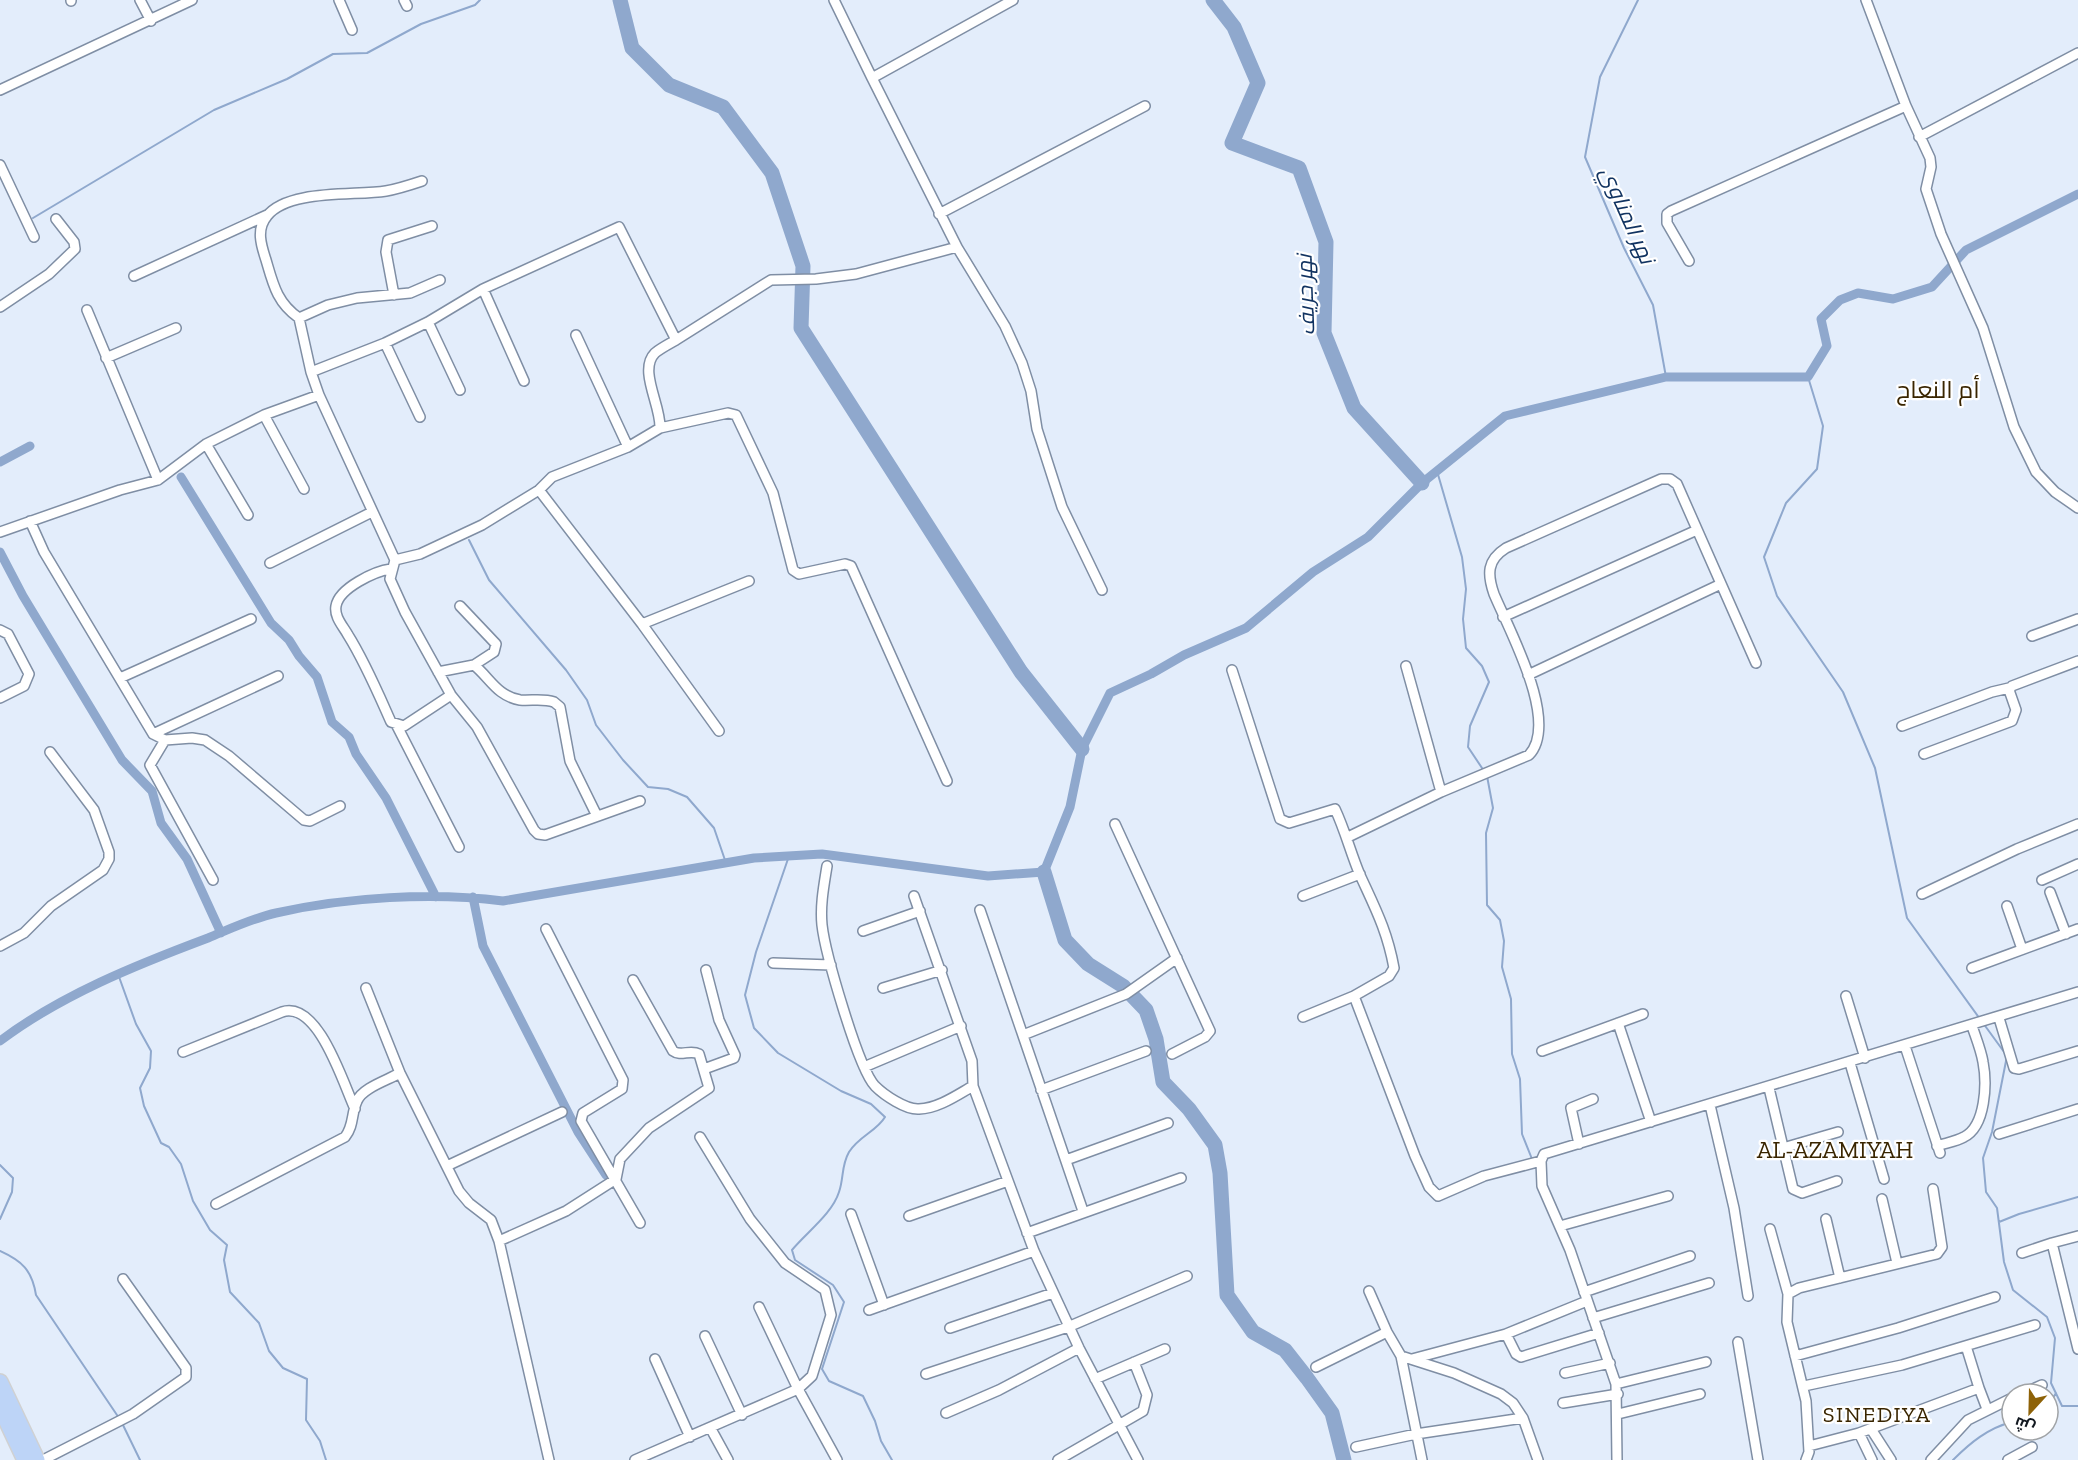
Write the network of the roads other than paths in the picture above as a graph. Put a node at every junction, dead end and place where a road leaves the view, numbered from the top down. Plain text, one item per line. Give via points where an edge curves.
1 (140, 0) edge
2 (192, 0) edge
3 (339, 0) edge
4 (834, 0) edge
5 (1013, 0) edge
6 (1866, 0) edge
7 (151, 21) junction
8 (352, 30) dead end
9 (2078, 53) edge
10 (872, 78) junction
11 (0, 90) edge
12 (1145, 106) dead end
13 (1906, 106) junction
14 (1918, 137) junction
15 (0, 165) edge
16 (422, 181) dead end
17 (939, 214) junction
18 (267, 215) junction
19 (56, 219) dead end
20 (432, 226) dead end
21 (34, 237) dead end
22 (957, 247) junction
23 (1689, 261) dead end
24 (134, 276) dead end
25 (440, 280) dead end
26 (483, 289) junction
27 (394, 295) junction
28 (0, 307) edge
29 (87, 310) dead end
30 (299, 318) junction
31 (428, 322) junction
32 (176, 328) dead end
33 (576, 335) dead end
34 (676, 340) junction
35 (385, 343) junction
36 (106, 358) junction
37 (312, 372) junction
38 (524, 381) dead end
39 (460, 390) dead end
40 (319, 395) junction
41 (264, 416) junction
42 (420, 417) dead end
43 (660, 428) junction
44 (207, 444) junction
45 (628, 447) junction
46 (158, 480) junction
47 (304, 489) dead end
48 (539, 490) junction
49 (2078, 508) edge
50 (372, 512) junction
51 (248, 515) dead end
52 (30, 520) junction
53 (1697, 530) junction
54 (0, 532) edge
55 (270, 563) dead end
56 (393, 564) junction
57 (749, 581) dead end
58 (1721, 584) junction
59 (1102, 590) dead end
60 (460, 606) dead end
61 (1503, 617) junction
62 (251, 619) dead end
63 (2078, 619) edge
64 (642, 624) junction
65 (0, 630) edge
66 (2032, 636) dead end
67 (2078, 661) edge
68 (1756, 663) dead end
69 (474, 665) junction
70 (1406, 666) dead end
71 (1232, 670) dead end
72 (438, 672) junction
73 (1528, 675) junction
74 (278, 676) dead end
75 (120, 678) junction
76 (2009, 688) junction
77 (451, 695) junction
78 (0, 698) edge
79 (397, 726) junction
80 (1902, 726) dead end
81 (719, 731) dead end
82 (153, 734) junction
83 (165, 740) junction
84 (50, 752) dead end
85 (1924, 754) dead end
86 (947, 781) dead end
87 (1441, 792) junction
88 (640, 801) dead end
89 (340, 806) dead end
90 (597, 816) junction
91 (1115, 824) dead end
92 (2078, 824) edge
93 (1348, 837) junction
94 (459, 846) dead end
95 (2078, 864) edge
96 (827, 866) dead end
97 (1360, 874) junction
98 (213, 880) dead end
99 (2042, 880) dead end
100 (2050, 892) dead end
101 (1922, 894) dead end
102 (914, 896) dead end
103 (1303, 896) dead end
104 (2007, 906) dead end
105 (980, 910) dead end
106 (920, 911) junction
107 (546, 929) dead end
108 (2078, 930) edge
109 (863, 931) dead end
110 (2066, 934) junction
111 (0, 946) edge
112 (2022, 949) junction
113 (1177, 958) junction
114 (773, 963) dead end
115 (831, 965) junction
116 (1972, 968) dead end
117 (706, 970) dead end
118 (942, 970) junction
119 (633, 980) dead end
120 (366, 988) dead end
121 (883, 988) dead end
122 (2078, 992) edge
123 (1354, 996) junction
124 (1846, 996) dead end
125 (1643, 1014) dead end
126 (1303, 1017) dead end
127 (1997, 1018) junction
128 (1618, 1023) junction
129 (961, 1026) junction
130 (1973, 1026) junction
131 (1023, 1035) junction
132 (1905, 1046) junction
133 (1146, 1051) dead end
134 (1542, 1051) dead end
135 (2078, 1051) edge
136 (183, 1052) dead end
137 (1172, 1054) dead end
138 (1865, 1058) junction
139 (1850, 1063) junction
140 (864, 1067) junction
141 (704, 1069) junction
142 (400, 1073) junction
143 (973, 1086) junction
144 (1769, 1088) junction
145 (1041, 1090) junction
146 (1593, 1099) dead end
147 (1710, 1105) junction
148 (355, 1109) junction
149 (2078, 1109) edge
150 (562, 1112) dead end
151 (1651, 1122) junction
152 (1168, 1124) dead end
153 (1839, 1132) dead end
154 (1999, 1134) dead end
155 (700, 1137) dead end
156 (1579, 1144) junction
157 (1783, 1148) junction
158 (1066, 1160) junction
159 (1541, 1161) junction
160 (448, 1165) junction
161 (1181, 1178) dead end
162 (616, 1179) junction
163 (1884, 1179) dead end
164 (1008, 1181) junction
165 (1837, 1181) dead end
166 (1933, 1189) dead end
167 (1668, 1196) dead end
168 (1882, 1199) dead end
169 (216, 1204) dead end
170 (1083, 1211) junction
171 (851, 1214) dead end
172 (909, 1216) dead end
173 (1826, 1219) dead end
174 (640, 1223) dead end
175 (1560, 1226) junction
176 (1770, 1229) dead end
177 (1027, 1233) junction
178 (2078, 1236) edge
179 (499, 1241) junction
180 (2052, 1243) junction
181 (1034, 1251) junction
182 (2022, 1252) dead end
183 (1690, 1256) dead end
184 (1896, 1263) junction
185 (1187, 1276) dead end
186 (1840, 1278) junction
187 (123, 1279) dead end
188 (1709, 1282) dead end
189 (1370, 1291) dead end
190 (1053, 1293) junction
191 (1788, 1294) junction
192 (1586, 1296) junction
193 (1748, 1296) dead end
194 (1995, 1297) dead end
195 (2078, 1304) edge
196 (884, 1305) junction
197 (759, 1307) dead end
198 (2068, 1307) junction
199 (869, 1310) dead end
200 (1593, 1318) junction
201 (2035, 1326) dead end
202 (1068, 1327) junction
203 (950, 1328) dead end
204 (1387, 1332) junction
205 (1599, 1333) junction
206 (1506, 1334) junction
207 (705, 1336) dead end
208 (1738, 1342) dead end
209 (1966, 1346) junction
210 (1079, 1348) junction
211 (1165, 1349) dead end
212 (2078, 1349) edge
213 (1795, 1356) junction
214 (1405, 1358) junction
215 (655, 1359) dead end
216 (1134, 1362) junction
217 (1706, 1362) dead end
218 (1610, 1363) junction
219 (1316, 1366) dead end
220 (1565, 1373) dead end
221 (926, 1374) dead end
222 (1095, 1379) junction
223 (0, 1382) edge
224 (1804, 1386) junction
225 (1979, 1388) junction
226 (798, 1389) junction
227 (1617, 1389) junction
228 (1700, 1394) dead end
229 (1563, 1403) dead end
230 (2000, 1403) edge
231 (0, 1407) edge
232 (1987, 1409) junction
233 (946, 1413) dead end
234 (1618, 1414) junction
235 (742, 1415) junction
236 (1523, 1418) junction
237 (1120, 1426) junction
238 (711, 1429) junction
239 (1871, 1429) junction
240 (1859, 1433) junction
241 (1416, 1434) junction
242 (690, 1437) junction
243 (1809, 1446) junction
244 (1356, 1447) dead end
245 (2032, 1447) dead end
246 (1136, 1457) edge
247 (24, 1460) edge
248 (37, 1460) edge
249 (43, 1460) edge
250 (549, 1460) edge
251 (635, 1460) edge
252 (728, 1460) edge
253 (837, 1460) edge
254 (1058, 1460) edge
255 (1125, 1460) edge
256 (1422, 1460) edge
257 (1538, 1460) edge
258 (1617, 1460) edge
259 (1758, 1460) edge
260 (1806, 1460) edge
261 (1872, 1460) edge
262 (1891, 1460) edge
263 (1931, 1460) edge
264 (2008, 1460) edge

1 - 7 street
2 - 7 street
3 - 8 street
4 - 10 street
5 - 10 street
6 - 13 street
7 - 11 street
9 - 14 street
10 - 17 street
12 - 17 street
13 - 14 street
13 - 23 street via 1671,211 1667,223
14 - 49 street via 1931,167 1926,189 1941,234 1983,328 2014,428 2036,472
15 - 21 street
16 - 18 street via 387,191 315,196 282,205
17 - 22 street
18 - 24 street
18 - 30 street via 260,237 274,290 285,309
19 - 28 street via 75,249 49,274
20 - 27 street via 388,240 386,252
22 - 34 street via 856,274 771,280
22 - 59 street via 1005,326 1022,363 1037,429 1062,507
25 - 27 street via 410,293
26 - 31 street
26 - 34 street via 619,227
26 - 38 street
27 - 30 street via 328,305
29 - 36 street
30 - 37 street
31 - 35 street
31 - 39 street
32 - 36 street
33 - 45 street
34 - 43 street via 654,354 648,366 650,386 661,413
35 - 37 street
35 - 42 street
36 - 46 street
37 - 40 street
40 - 41 street
40 - 50 street
41 - 44 street
41 - 47 street
43 - 45 street
43 - 86 street via 728,413 736,415 773,493 793,570 799,574 851,566
44 - 46 street
44 - 51 street
45 - 48 street via 552,477
46 - 52 street
48 - 56 street via 482,525
48 - 64 street
50 - 55 street
50 - 56 street
52 - 54 street
52 - 75 street via 44,552
53 - 58 street
53 - 61 street
53 - 61 street via 1677,484 1661,479 1506,548 1490,564 1488,577
56 - 72 street via 393,586
56 - 79 street via 344,593 336,604 336,615
57 - 64 street
58 - 68 street
58 - 73 street
60 - 69 street via 496,644 494,652
61 - 73 street
62 - 75 street
63 - 66 street
64 - 81 street
65 - 78 street via 8,634 29,674 24,686
67 - 76 street
69 - 72 street
69 - 90 street via 506,695 518,700 547,700 560,708 570,761
70 - 87 street
71 - 93 street via 1280,819 1289,823 1335,808
72 - 77 street
73 - 87 street via 1540,726 1538,742 1529,755
74 - 82 street
75 - 82 street
76 - 80 street
76 - 85 street via 2016,710 2012,721
77 - 79 street via 404,726
77 - 90 street via 477,727 538,834
79 - 94 street
82 - 83 street
83 - 89 street via 205,740 304,820 310,821
83 - 98 street via 152,760 152,771
84 - 111 street via 94,810 109,859 103,870 51,906 24,933
87 - 93 street
88 - 90 street
91 - 113 street
92 - 101 street
93 - 97 street
95 - 99 street
96 - 115 street via 822,925
97 - 103 street
97 - 123 street via 1374,900 1394,968 1389,976
100 - 110 street
102 - 106 street
104 - 112 street
105 - 131 street
106 - 109 street
106 - 118 street
107 - 162 street via 623,1080 621,1089 581,1116
108 - 110 street
110 - 112 street
112 - 116 street
113 - 131 street via 1126,994
113 - 137 street via 1210,1031
114 - 115 street
115 - 140 street
117 - 141 street via 719,1020 735,1055
118 - 121 street
118 - 129 street
119 - 141 street via 673,1051 696,1052
120 - 142 street
122 - 127 street
123 - 126 street
123 - 159 street via 1415,1156 1438,1196 1484,1176
124 - 138 street
125 - 128 street
127 - 130 street
127 - 135 street via 2014,1068
128 - 134 street
128 - 151 street
129 - 140 street
129 - 143 street via 972,1060
130 - 132 street
130 - 132 street via 1985,1079 1980,1111 1974,1128 1966,1136 1939,1150
131 - 145 street
132 - 138 street
133 - 145 street
136 - 148 street via 282,1011 294,1010 308,1018 320,1033
138 - 139 street
139 - 144 street
139 - 163 street
140 - 143 street via 874,1085 893,1100 917,1110 942,1104
141 - 162 street via 709,1083 707,1091 649,1128 620,1159
142 - 148 street via 361,1094
142 - 160 street
143 - 164 street
144 - 147 street
144 - 157 street
145 - 158 street
146 - 156 street via 1571,1108
147 - 151 street
147 - 193 street via 1734,1208
148 - 169 street via 345,1137
149 - 154 street
150 - 160 street
151 - 156 street
152 - 158 street
153 - 157 street
155 - 226 street via 750,1219 785,1263 825,1290 831,1315 812,1376
156 - 159 street via 1544,1154
157 - 165 street via 1793,1188 1798,1192
158 - 170 street
159 - 175 street via 1542,1186
160 - 179 street via 459,1191 491,1220
161 - 170 street
162 - 174 street
162 - 179 street via 566,1211
164 - 172 street
164 - 177 street
166 - 184 street via 1941,1251
167 - 175 street
168 - 184 street
170 - 177 street
171 - 196 street
173 - 186 street
175 - 192 street
176 - 191 street
177 - 181 street
178 - 180 street
179 - 250 street
180 - 182 street
180 - 198 street
181 - 190 street
181 - 196 street
183 - 192 street
184 - 186 street
185 - 202 street
186 - 191 street
187 - 249 street via 188,1372 185,1379 133,1414
188 - 200 street
189 - 204 street
190 - 202 street
190 - 203 street
191 - 213 street via 1787,1322
192 - 200 street
192 - 206 street
194 - 213 street
195 - 198 street
196 - 199 street
197 - 226 street
198 - 212 street
200 - 205 street
201 - 209 street
202 - 210 street
202 - 221 street
204 - 214 street
204 - 219 street
205 - 206 street via 1521,1357
205 - 218 street
206 - 214 street
207 - 235 street
208 - 259 street
209 - 224 street via 1902,1365
209 - 225 street
210 - 222 street
210 - 233 street
211 - 216 street
213 - 224 street
214 - 236 street via 1454,1373 1501,1394
214 - 241 street
215 - 242 street
216 - 222 street
216 - 237 street via 1147,1395 1146,1404 1143,1411
217 - 227 street
218 - 220 street
218 - 227 street
222 - 237 street
223 - 248 main road
224 - 243 street
225 - 232 street
225 - 239 street
226 - 235 street
226 - 253 street
227 - 229 street
227 - 234 street
228 - 234 street
230 - 232 street
231 - 247 main road
232 - 263 street via 1968,1420
234 - 258 street
235 - 238 street
236 - 241 street
236 - 257 street
237 - 246 street
237 - 254 street
238 - 242 street
238 - 252 street
239 - 240 street
239 - 262 street
240 - 243 street
240 - 261 street
241 - 244 street
241 - 256 street
242 - 251 street
243 - 260 street
245 - 264 street
246 - 255 street

